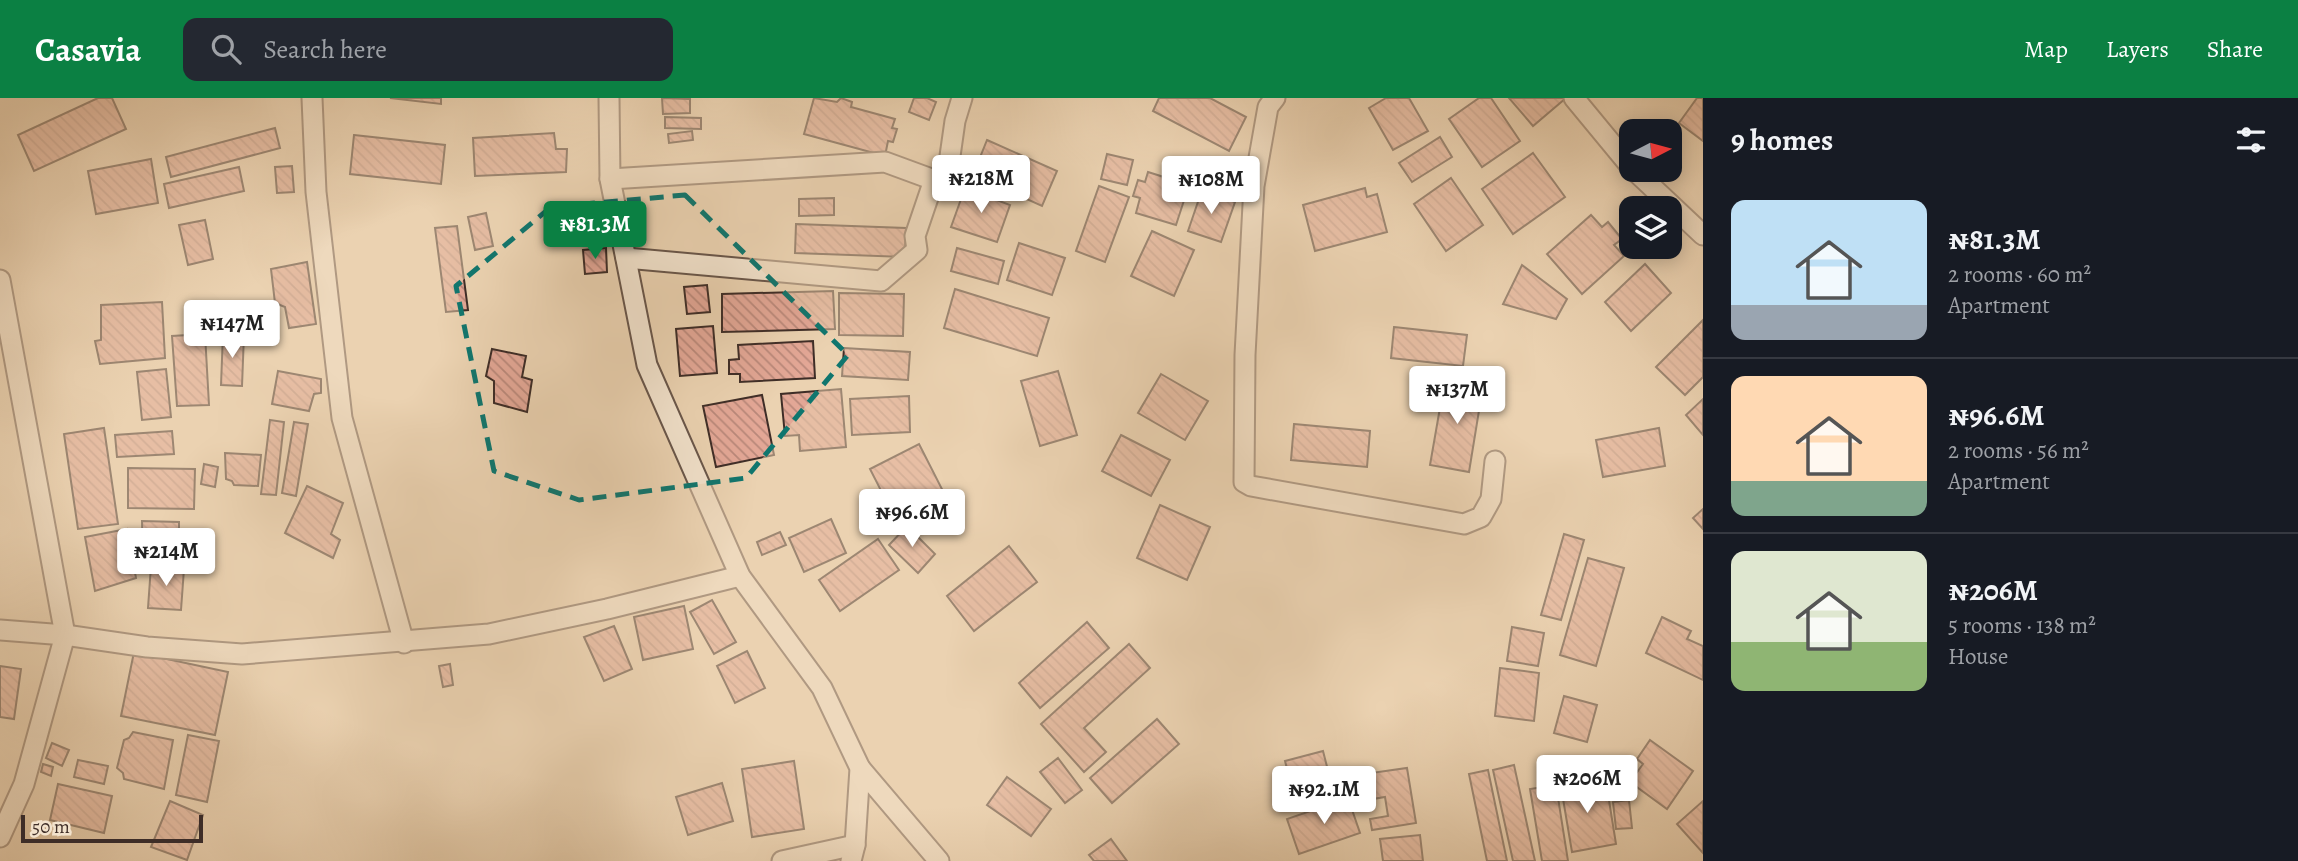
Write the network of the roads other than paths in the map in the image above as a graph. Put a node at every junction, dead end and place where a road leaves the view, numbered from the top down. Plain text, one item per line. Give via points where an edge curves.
1 (312, 98) edge
2 (609, 98) edge
3 (962, 98) edge
4 (1275, 98) edge
5 (1574, 98) edge
6 (1619, 152) edge
7 (610, 179) junction
8 (934, 180) junction
9 (1647, 182) edge
10 (1703, 235) edge
11 (626, 258) junction
12 (0, 280) edge
13 (1494, 461) dead end
14 (740, 576) junction
15 (0, 630) edge
16 (65, 635) junction
17 (404, 643) junction
18 (860, 768) junction
19 (0, 837) edge
20 (853, 853) edge
21 (782, 861) edge
22 (940, 861) edge

1 - 17 street via 316,192 342,418
2 - 7 street
3 - 8 street via 947,170
4 - 13 street via 1268,107 1255,186 1245,355 1244,482 1464,524 1482,517 1491,499
5 - 6 street
7 - 8 street via 885,162
7 - 11 street
8 - 11 street via 915,236 917,250 881,281
9 - 10 street
11 - 14 street via 647,365
12 - 16 street
14 - 17 street via 489,635
14 - 18 street via 822,688
15 - 16 street
16 - 17 street via 242,654
16 - 19 street via 24,784
18 - 20 street
18 - 22 street
20 - 21 street

